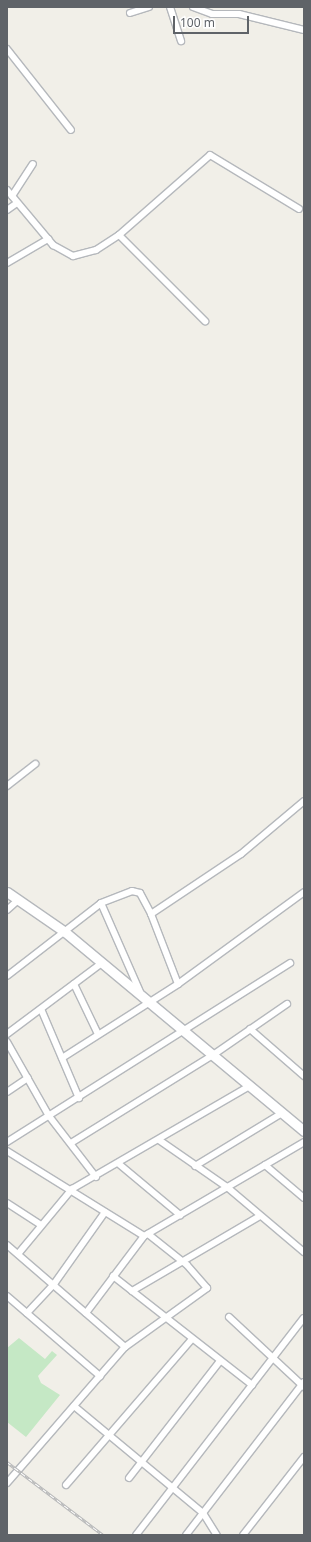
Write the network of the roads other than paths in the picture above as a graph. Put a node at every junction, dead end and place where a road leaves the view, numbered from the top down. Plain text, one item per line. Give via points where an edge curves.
1 (149, 7) edge
2 (178, 7) edge
3 (193, 7) edge
4 (170, 8) edge
5 (130, 13) dead end
6 (304, 30) edge
7 (181, 41) dead end
8 (7, 49) edge
9 (71, 130) dead end
10 (33, 164) dead end
11 (7, 190) edge
12 (12, 196) junction
13 (17, 203) junction
14 (299, 209) dead end
15 (7, 210) edge
16 (119, 235) junction
17 (48, 239) junction
18 (7, 263) edge
19 (205, 321) dead end
20 (35, 764) dead end
21 (7, 786) edge
22 (304, 801) edge
23 (7, 892) edge
24 (304, 892) edge
25 (18, 900) junction
26 (101, 903) junction
27 (7, 910) edge
28 (151, 914) junction
29 (65, 932) junction
30 (102, 963) junction
31 (290, 963) dead end
32 (7, 976) edge
33 (74, 984) junction
34 (178, 984) junction
35 (144, 998) junction
36 (287, 1004) dead end
37 (41, 1009) junction
38 (182, 1029) junction
39 (250, 1029) junction
40 (7, 1034) edge
41 (98, 1034) junction
42 (7, 1042) edge
43 (213, 1055) junction
44 (62, 1058) junction
45 (304, 1076) edge
46 (28, 1078) junction
47 (250, 1086) junction
48 (7, 1092) edge
49 (79, 1098) junction
50 (282, 1113) junction
51 (49, 1116) junction
52 (304, 1131) edge
53 (159, 1140) junction
54 (7, 1142) edge
55 (304, 1142) edge
56 (71, 1143) junction
57 (7, 1151) edge
58 (120, 1164) junction
59 (265, 1165) junction
60 (195, 1166) junction
61 (96, 1177) junction
62 (227, 1188) junction
63 (72, 1189) junction
64 (304, 1198) edge
65 (7, 1203) edge
66 (105, 1212) junction
67 (180, 1215) junction
68 (260, 1216) junction
69 (41, 1225) junction
70 (146, 1235) junction
71 (7, 1245) edge
72 (304, 1252) edge
73 (18, 1254) junction
74 (182, 1261) junction
75 (113, 1276) junction
76 (54, 1284) junction
77 (132, 1291) junction
78 (7, 1296) edge
79 (27, 1313) junction
80 (86, 1313) junction
81 (164, 1317) junction
82 (229, 1317) dead end
83 (304, 1318) edge
84 (192, 1339) junction
85 (125, 1347) junction
86 (273, 1358) junction
87 (220, 1361) junction
88 (100, 1376) junction
89 (252, 1385) junction
90 (303, 1385) edge
91 (74, 1406) junction
92 (110, 1435) junction
93 (304, 1457) edge
94 (142, 1462) junction
95 (130, 1478) dead end
96 (7, 1483) edge
97 (66, 1485) dead end
98 (172, 1488) junction
99 (203, 1513) junction
100 (136, 1535) edge
101 (186, 1535) edge
102 (217, 1535) edge
103 (243, 1535) edge

1 - 5 street
2 - 4 street
3 - 6 street via 212,14 239,14
4 - 7 street
8 - 9 street
10 - 12 street
11 - 12 street
12 - 13 street
13 - 15 street
13 - 17 street
14 - 16 street via 210,155
16 - 17 street via 96,250 73,256
16 - 19 street
17 - 18 street
20 - 21 street
22 - 28 street via 241,854
23 - 25 street
24 - 34 street
25 - 27 street
25 - 29 street
26 - 28 street via 136,891
26 - 29 street
26 - 35 street
28 - 34 street
29 - 30 street
29 - 32 street
30 - 33 street
30 - 35 street
31 - 38 street
33 - 37 street
33 - 41 street
34 - 35 street
35 - 38 street
35 - 41 street
36 - 39 street
37 - 40 street
37 - 44 street
38 - 43 street
38 - 49 street
39 - 43 street
39 - 45 street
41 - 44 street
42 - 46 street
43 - 47 street
43 - 56 street
44 - 49 street
46 - 48 street
46 - 51 street
47 - 50 street
47 - 53 street
49 - 51 street
50 - 52 street
50 - 60 street
51 - 54 street
51 - 56 street
53 - 58 street
53 - 60 street
55 - 59 street
56 - 61 street
57 - 63 street
58 - 61 street
58 - 67 street
59 - 62 street
59 - 64 street
60 - 62 street
61 - 63 street
62 - 67 street
62 - 68 street
63 - 66 street
63 - 69 street
65 - 69 street
66 - 70 street
66 - 76 street
67 - 70 street
68 - 72 street
68 - 74 street
69 - 73 street
70 - 74 street
70 - 75 street
71 - 73 street
73 - 76 street
74 - 77 street
74 - 81 street via 208,1288
75 - 77 street
75 - 80 street
76 - 79 street
76 - 80 street
77 - 81 street
78 - 79 street
79 - 88 street
80 - 85 street
81 - 84 street
81 - 85 street
82 - 86 street
83 - 86 street
84 - 87 street
84 - 92 street
85 - 88 street
86 - 89 street
86 - 90 street
87 - 89 street
87 - 94 street
88 - 91 street
89 - 98 street
90 - 99 street
91 - 92 street
91 - 96 street
92 - 94 street
92 - 97 street
93 - 103 street
94 - 95 street
94 - 98 street
98 - 99 street
98 - 100 street
99 - 101 street
99 - 102 street

